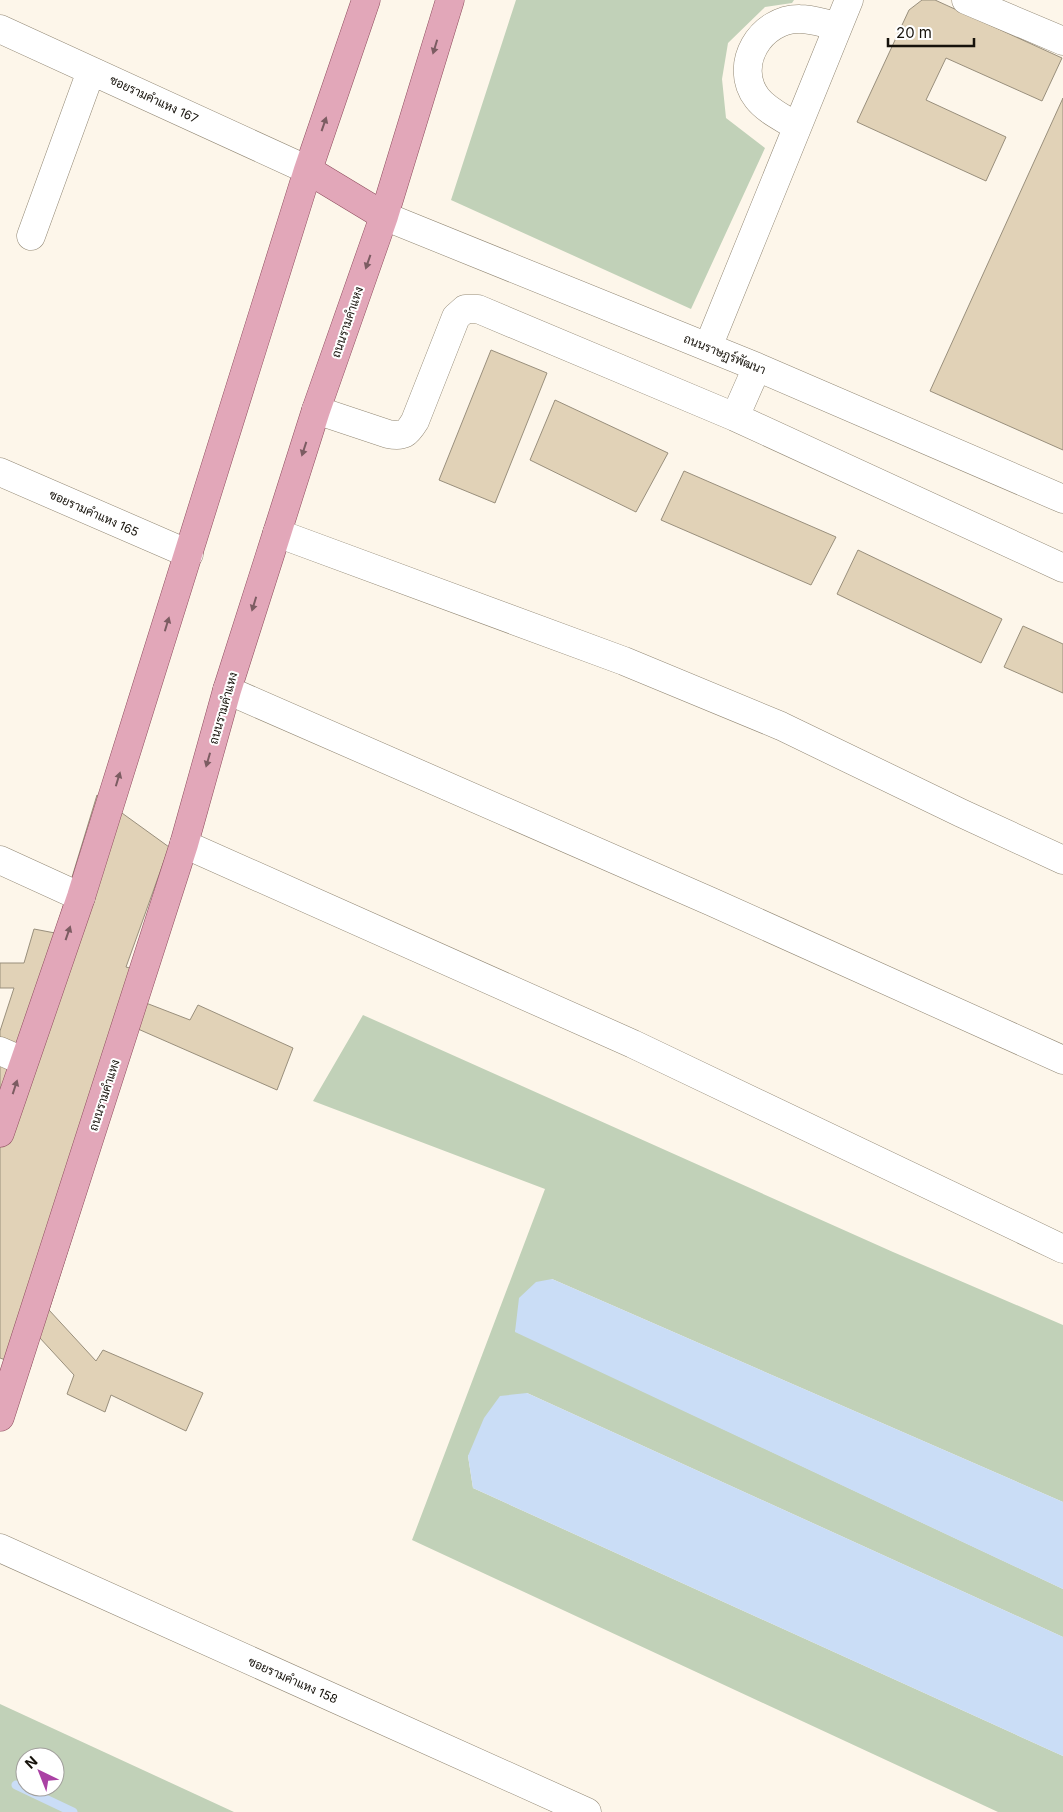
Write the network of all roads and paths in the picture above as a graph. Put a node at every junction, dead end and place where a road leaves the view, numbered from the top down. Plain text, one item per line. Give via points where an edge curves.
1 (366, 0) edge
2 (450, 0) edge
3 (848, 0) edge
4 (966, 0) edge
5 (838, 26) junction
6 (0, 29) edge
7 (1063, 41) edge
8 (91, 71) junction
9 (798, 127) junction
10 (308, 170) junction
11 (384, 216) junction
12 (31, 236) dead end
13 (708, 347) junction
14 (757, 367) junction
15 (316, 410) junction
16 (735, 417) junction
17 (0, 472) edge
18 (1063, 500) edge
19 (277, 533) junction
20 (188, 554) junction
21 (1063, 568) edge
22 (228, 690) junction
23 (184, 844) junction
24 (0, 860) edge
25 (1063, 860) edge
26 (81, 897) junction
27 (12, 1056) edge
28 (1063, 1060) edge
29 (0, 1133) edge
30 (1063, 1249) edge
31 (0, 1417) edge
32 (0, 1548) edge
33 (586, 1812) edge

10 -> 1 main road
2 -> 11 main road, ถนนรามคำแหง
3 - 5 street
4 - 7 street
5 - 9 street
5 - 9 street via 800,19 786,21 761,35 752,50 748,66 750,83 757,97 767,108
6 - 8 street, ซอยรามคำแหง 167
8 - 10 street, ซอยรามคำแหง 167
8 - 12 street
9 - 13 street
10 - 11 main road
10 - 20 main road
11 - 13 street, ถนนราษฏร์พัฒนา
11 -> 15 main road, ถนนรามคำแหง
13 - 14 street, ถนนราษฏร์พัฒนา
14 - 16 street
14 - 18 street, ถนนราษฏร์พัฒนา
15 - 16 street via 388,434 400,436 409,431 456,317 464,309 478,309
15 -> 19 main road, ถนนรามคำแหง
16 - 21 street
17 - 20 street, ซอยรามคำแหง 165
19 -> 22 main road, ถนนรามคำแหง
19 - 25 street via 624,661 781,726
26 -> 20 main road
22 -> 23 main road, ถนนรามคำแหง
22 - 28 street
23 - 30 street via 633,1044
23 - 31 main road, ถนนรามคำแหง
24 - 26 street
27 -> 26 main road
29 -> 27 main road
32 - 33 street, ซอยรามคำแหง 158

